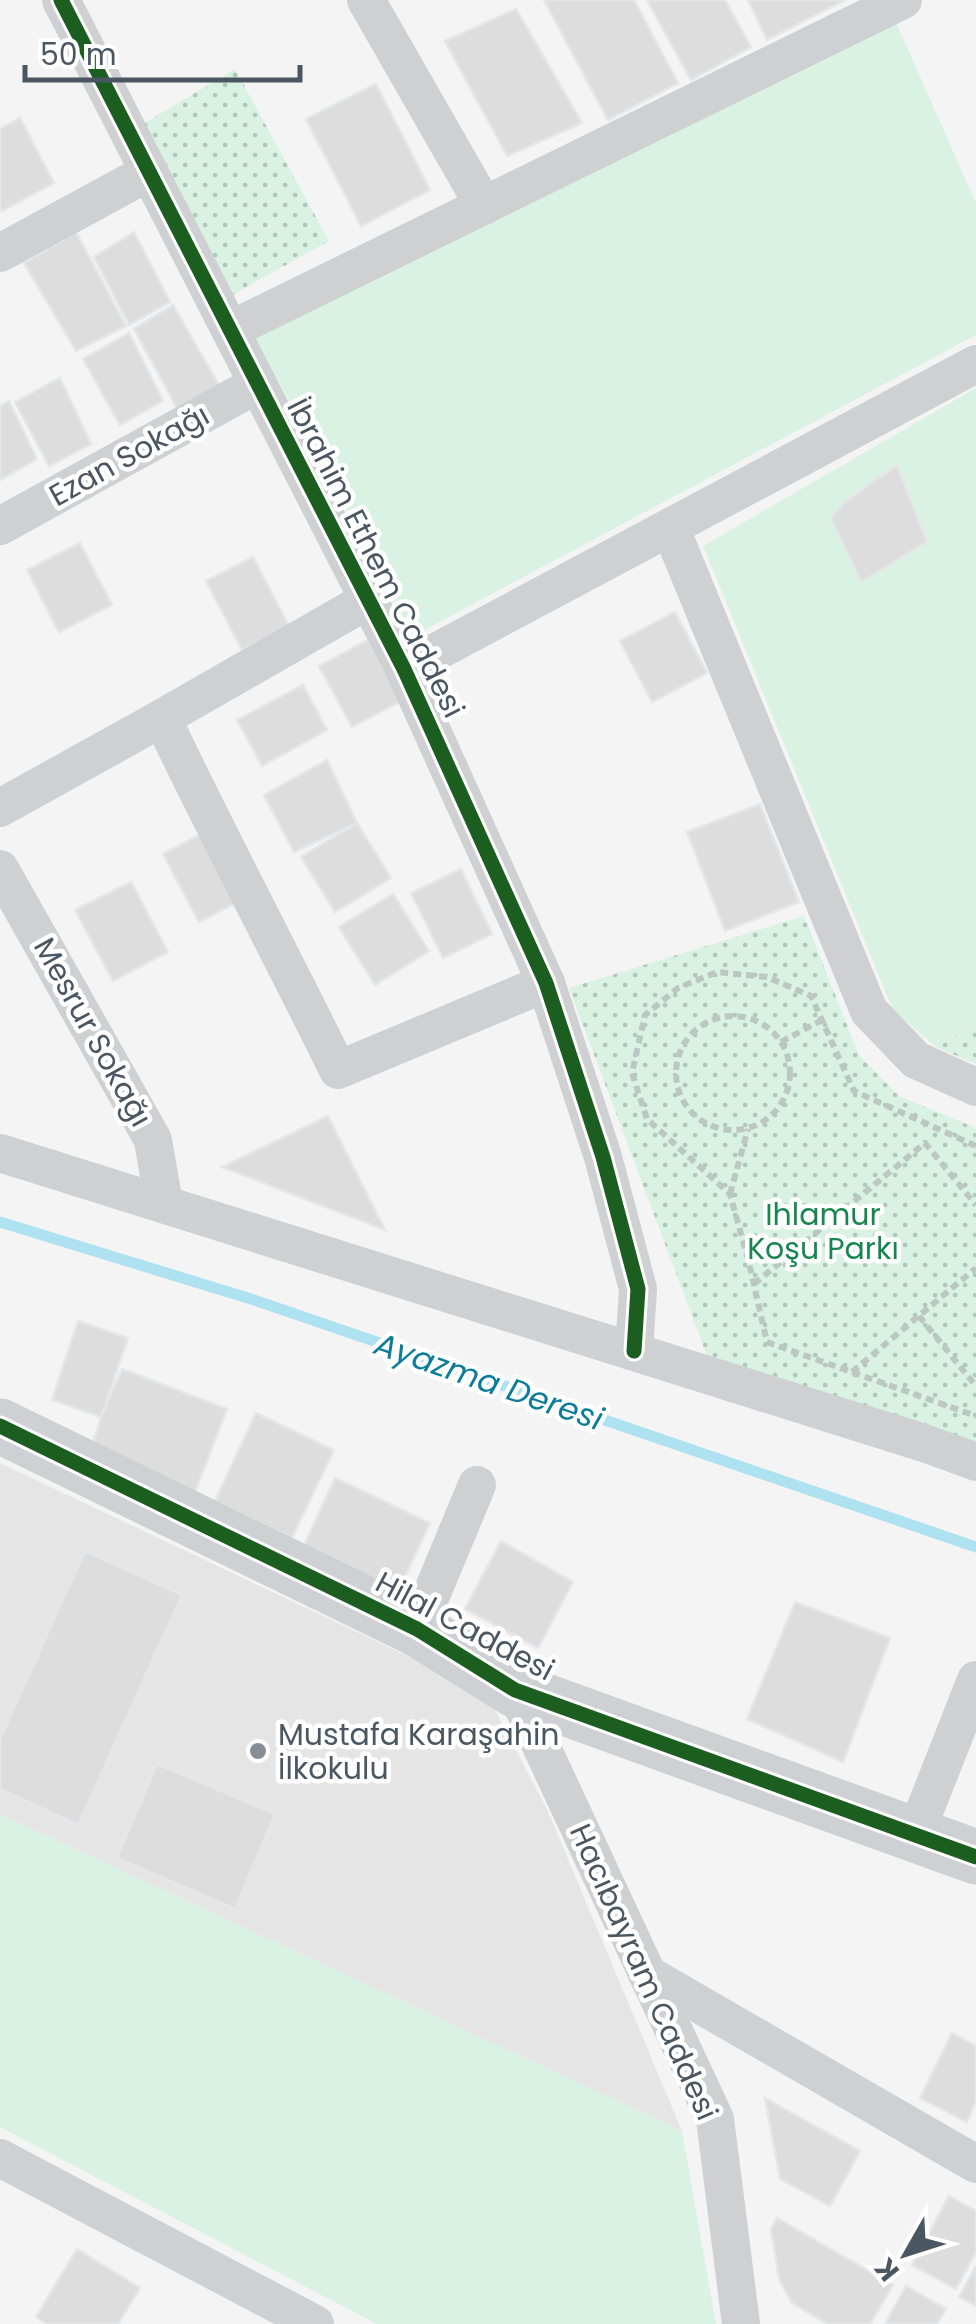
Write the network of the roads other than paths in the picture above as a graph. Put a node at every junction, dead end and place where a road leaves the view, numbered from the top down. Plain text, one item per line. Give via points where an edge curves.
1 (61, 0) edge
2 (366, 0) edge
3 (880, 5) edge
4 (150, 172) junction
5 (484, 206) junction
6 (0, 253) edge
7 (230, 330) junction
8 (976, 364) edge
9 (258, 384) junction
10 (0, 526) edge
11 (670, 528) junction
12 (368, 600) junction
13 (404, 670) junction
14 (162, 718) junction
15 (0, 808) edge
16 (0, 869) edge
17 (546, 982) junction
18 (976, 1087) edge
19 (0, 1154) edge
20 (164, 1204) junction
21 (634, 1351) junction
22 (0, 1426) edge
23 (976, 1462) edge
24 (477, 1485) dead end
25 (417, 1629) junction
26 (976, 1680) edge
27 (515, 1690) junction
28 (914, 1835) junction
29 (976, 1858) edge
30 (647, 1974) junction
31 (0, 2158) edge
32 (976, 2164) edge
33 (315, 2324) edge
34 (741, 2324) edge

1 - 4 street, İbrahim Ethem Caddesi
2 - 5 street
3 - 5 street
4 - 6 street
4 - 7 street, İbrahim Ethem Caddesi
5 - 7 street
7 - 9 street, İbrahim Ethem Caddesi
8 - 11 street
9 - 10 street, Ezan Sokağı
9 - 12 street, İbrahim Ethem Caddesi
11 - 13 street
11 - 18 street via 869,1011 916,1060
12 - 13 street, İbrahim Ethem Caddesi
12 - 14 street
13 - 17 street, İbrahim Ethem Caddesi
14 - 15 street
14 - 17 street via 338,1070
16 - 20 street, Mesrur Sokağı via 154,1140
17 - 21 street, İbrahim Ethem Caddesi via 638,1289
19 - 20 street
20 - 21 street
21 - 23 street
22 - 25 street, Hilal Caddesi
24 - 25 street
25 - 27 street, Hilal Caddesi
26 - 28 street
27 - 28 street, Hilal Caddesi
27 - 30 street, Hacıbayram Caddesi
28 - 29 street, Hilal Caddesi
30 - 32 street
30 - 34 street, Hacıbayram Caddesi via 715,2119
31 - 33 street

